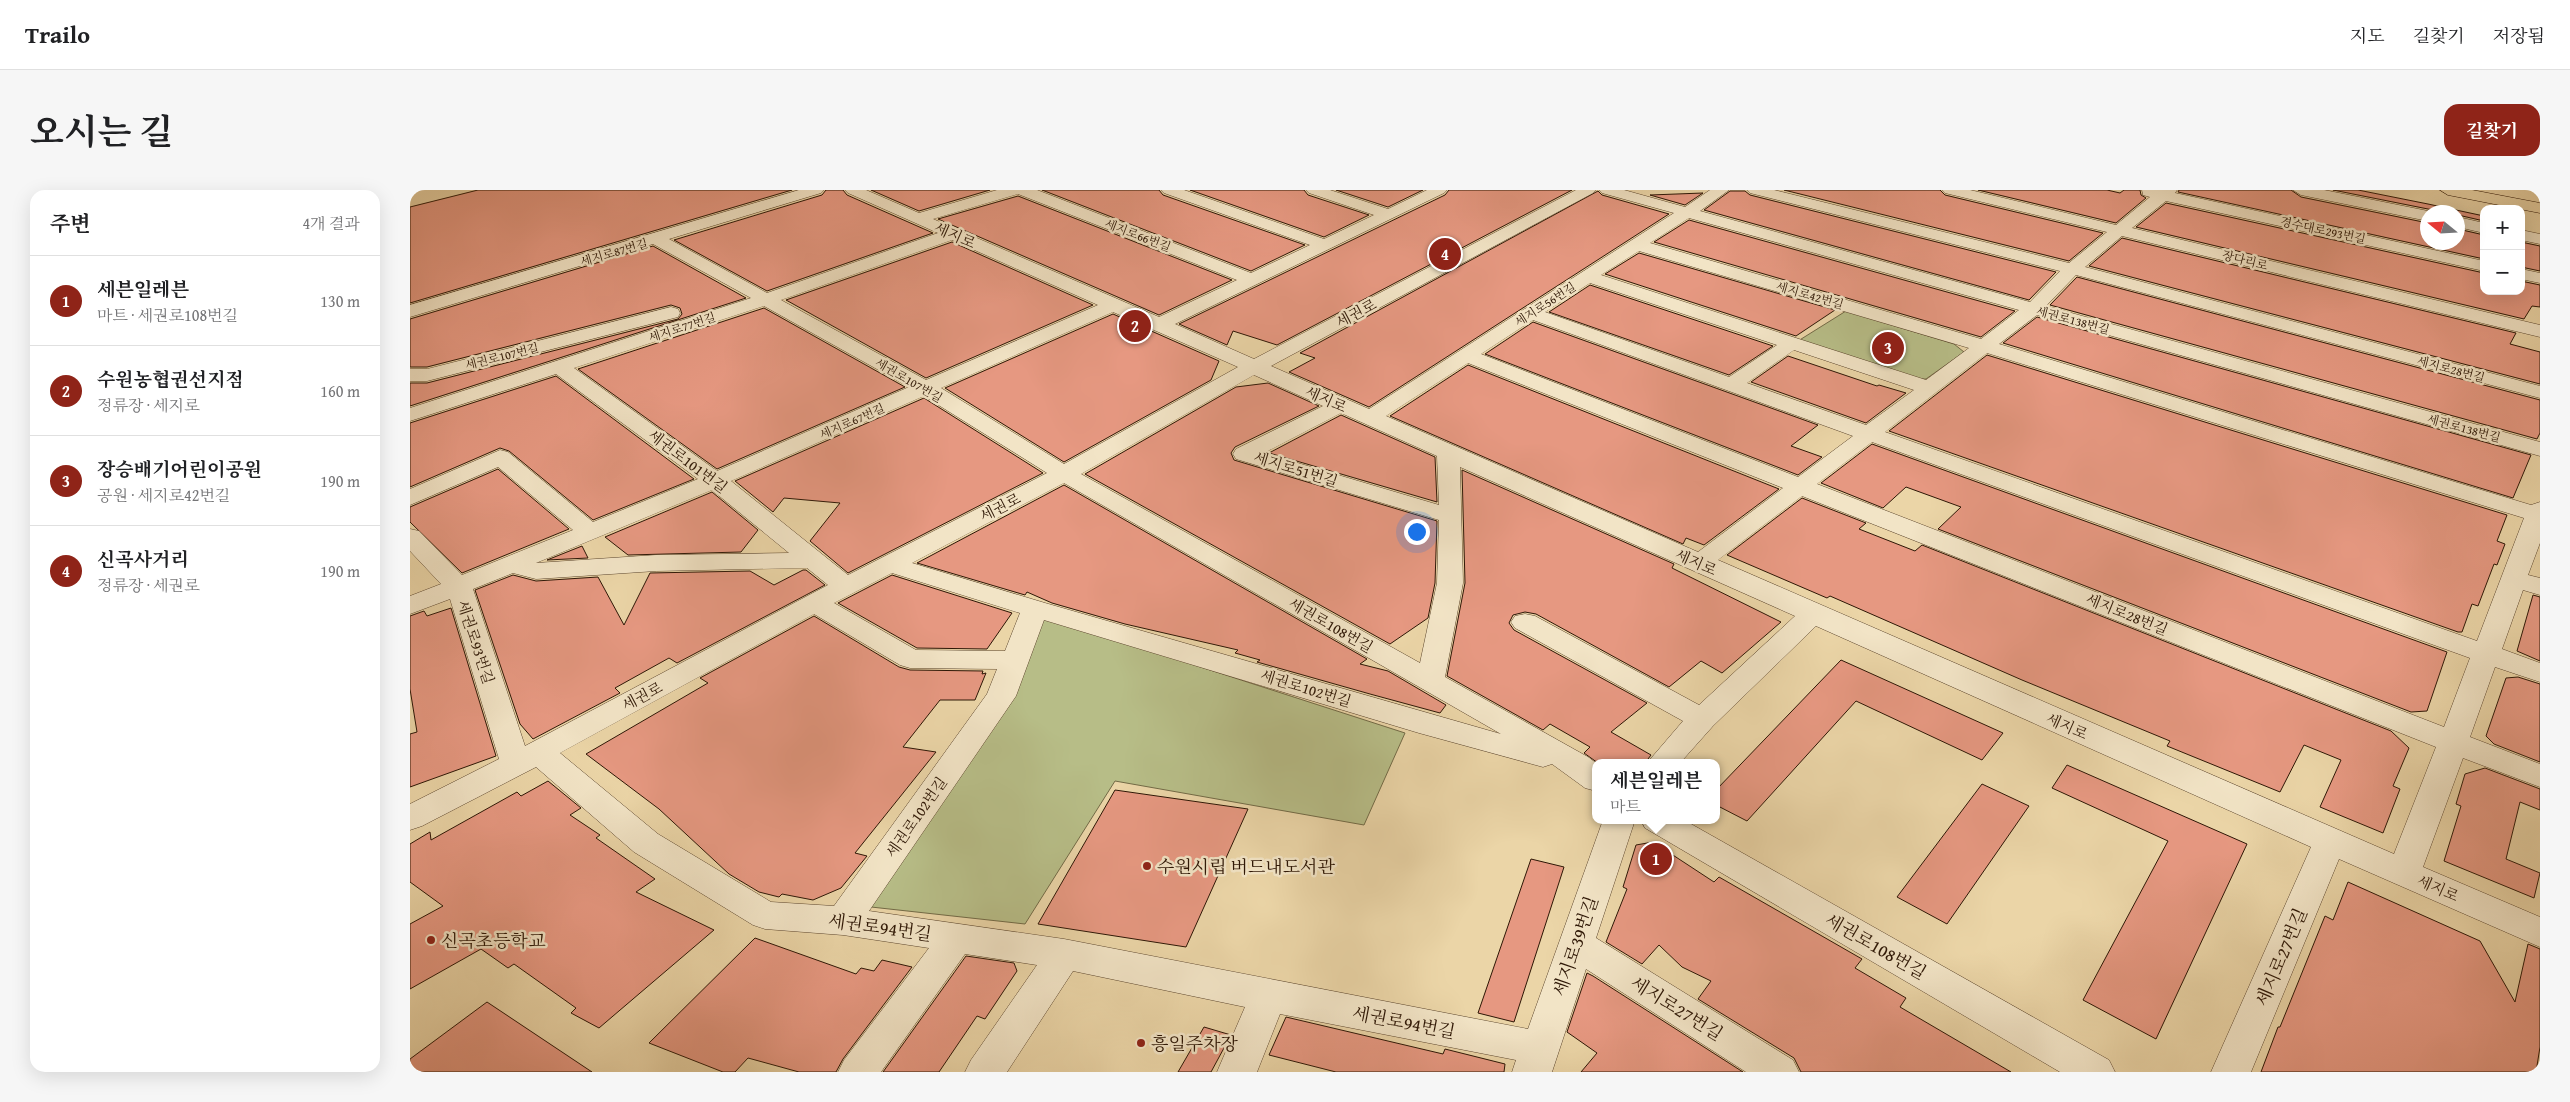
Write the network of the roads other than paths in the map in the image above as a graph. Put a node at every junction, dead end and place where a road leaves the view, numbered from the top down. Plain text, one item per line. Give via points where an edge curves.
1 (816, 190) edge
2 (853, 190) edge
3 (1014, 190) edge
4 (1023, 190) edge
5 (1169, 190) edge
6 (1314, 190) edge
7 (1439, 190) edge
8 (1588, 190) edge
9 (1607, 190) edge
10 (1721, 190) edge
11 (1755, 190) edge
12 (1950, 190) edge
13 (2140, 190) edge
14 (2301, 190) edge
15 (2448, 190) edge
16 (2499, 190) edge
17 (2166, 192) edge
18 (2540, 198) edge
19 (2540, 208) edge
20 (1686, 212) junction
21 (1388, 214) junction
22 (2420, 214) edge
23 (919, 218) junction
24 (2465, 224) edge
25 (2480, 227) edge
26 (2120, 230) junction
27 (952, 234) junction
28 (2525, 237) edge
29 (657, 239) junction
30 (2540, 239) edge
31 (1635, 244) junction
32 (1325, 245) junction
33 (2480, 265) edge
34 (2072, 269) junction
35 (2525, 275) edge
36 (1586, 276) junction
37 (2540, 278) edge
38 (1252, 280) junction
39 (758, 296) junction
40 (1113, 305) junction
41 (2033, 309) junction
42 (410, 311) edge
43 (1530, 313) junction
44 (1158, 325) junction
45 (2540, 331) edge
46 (1792, 344) junction
47 (1984, 346) junction
48 (1465, 355) junction
49 (559, 367) junction
50 (1253, 367) junction
51 (418, 375) edge
52 (1731, 385) junction
53 (926, 388) junction
54 (1929, 388) junction
55 (2540, 392) edge
56 (1340, 405) junction
57 (410, 415) edge
58 (1369, 418) junction
59 (1869, 434) junction
60 (2540, 449) edge
61 (1448, 452) junction
62 (1064, 474) junction
63 (716, 480) junction
64 (1802, 485) junction
65 (410, 498) edge
66 (2539, 512) edge
67 (1451, 516) junction
68 (590, 532) junction
69 (410, 536) edge
70 (813, 560) junction
71 (1699, 563) junction
72 (890, 564) junction
73 (513, 565) junction
74 (2512, 578) junction
75 (846, 586) junction
76 (459, 587) junction
77 (2540, 587) edge
78 (814, 603) junction
79 (410, 606) edge
80 (1035, 610) junction
81 (1813, 614) junction
82 (1525, 622) dead end
83 (2485, 653) junction
84 (1015, 660) junction
85 (2540, 673) edge
86 (1430, 681) junction
87 (1702, 719) junction
88 (2452, 742) junction
89 (527, 758) junction
90 (1666, 759) edge
91 (1586, 772) edge
92 (2540, 776) edge
93 (410, 818) edge
94 (1618, 824) edge
95 (1664, 824) edge
96 (2330, 842) junction
97 (2404, 873) junction
98 (843, 921) junction
99 (2540, 933) edge
100 (956, 938) junction
101 (1576, 944) junction
102 (1064, 954) junction
103 (1268, 996) junction
104 (1536, 1060) edge
105 (858, 1072) edge
106 (985, 1072) edge
107 (1237, 1072) edge
108 (1779, 1072) edge
109 (2095, 1072) edge
110 (2231, 1072) edge

1 - 29 street, 세지로87번길
2 - 23 street, 세지로
3 - 23 street
4 - 38 street, 세지로66번길
5 - 32 street
6 - 21 street
7 - 21 street
8 - 50 street, 세권로
9 - 20 street, 세권로138번길
10 - 20 street, 세지로56번길
11 - 34 street
12 - 26 street, 장다리로
13 - 17 street, 경수대로293번길
14 - 22 street
15 - 19 main road
16 - 18 main road
17 - 26 street
17 - 33 street, 경수대로293번길
20 - 31 street, 세지로56번길
20 - 41 street, 세권로138번길
21 - 32 street
23 - 27 street, 세지로
24 - 25 street
26 - 34 street
26 - 45 street, 장다리로
27 - 39 street, 세지로77번길
27 - 40 street, 세지로
28 - 30 street
29 - 39 street, 세권로107번길
29 - 42 street, 세지로87번길
31 - 36 street, 세지로56번길
31 - 47 street, 세지로42번길
32 - 38 street
34 - 41 street
34 - 55 street, 세지로28번길
35 - 37 street
36 - 43 street, 세지로56번길
36 - 46 street
38 - 44 street
39 - 49 street, 세지로77번길
39 - 51 street, 세권로107번길
39 - 53 street, 세권로107번길
40 - 44 street, 세지로
40 - 53 street, 세지로67번길
41 - 47 street
41 - 60 street, 세권로138번길
43 - 48 street, 세지로56번길
43 - 52 street
44 - 50 street, 세지로
46 - 52 street
46 - 54 street
47 - 54 street
47 - 66 street
48 - 58 street, 세지로56번길
48 - 64 street
49 - 57 street, 세지로77번길
49 - 63 street, 세권로101번길
50 - 56 street, 세지로
50 - 62 street, 세권로
52 - 59 street
53 - 62 street, 세권로107번길
53 - 63 street, 세지로67번길
54 - 59 street
56 - 58 street, 세지로
56 - 67 street, 세지로51번길 via 1244,454
58 - 61 street, 세지로
59 - 64 street
59 - 83 street
61 - 67 street
61 - 71 street, 세지로
62 - 72 street, 세권로
62 - 86 street, 세권로108번길
63 - 68 street, 세지로67번길
63 - 70 street, 세권로101번길
64 - 71 street
64 - 88 street, 세지로28번길
65 - 68 street via 500,457
66 - 74 street
67 - 86 street via 1450,583
68 - 73 street, 세지로67번길
69 - 76 street, 세권로93번길
70 - 73 street via 656,563 552,570
70 - 75 street, 세권로101번길
71 - 81 street, 세지로
72 - 75 street, 세권로
72 - 80 street, 세권로102번길
73 - 76 street, 세지로67번길
74 - 77 street
74 - 83 street
75 - 78 street, 세권로
76 - 79 street, 세지로67번길
76 - 89 street, 세권로93번길
78 - 84 street via 910,659
78 - 89 street, 세권로
80 - 84 street, 세권로102번길
80 - 91 street, 세권로102번길
81 - 87 street
81 - 96 street, 세지로
82 - 87 street
83 - 85 street
83 - 88 street
84 - 98 street, 세권로102번길 via 1001,696
86 - 91 street, 세권로108번길
87 - 90 street
88 - 92 street, 세지로28번길
88 - 97 street
89 - 93 street, 세권로
89 - 98 street, 세권로94번길 via 646,843 765,915
94 - 101 street, 세지로39번길
95 - 109 street, 세권로108번길
96 - 97 street, 세지로
96 - 110 street, 세지로27번길
97 - 99 street, 세지로
98 - 100 street, 세권로94번길
100 - 102 street, 세권로94번길
100 - 105 street
101 - 104 street, 세지로39번길
101 - 108 street, 세지로27번길
102 - 103 street, 세권로94번길
102 - 106 street
103 - 104 street, 세권로94번길
103 - 107 street

